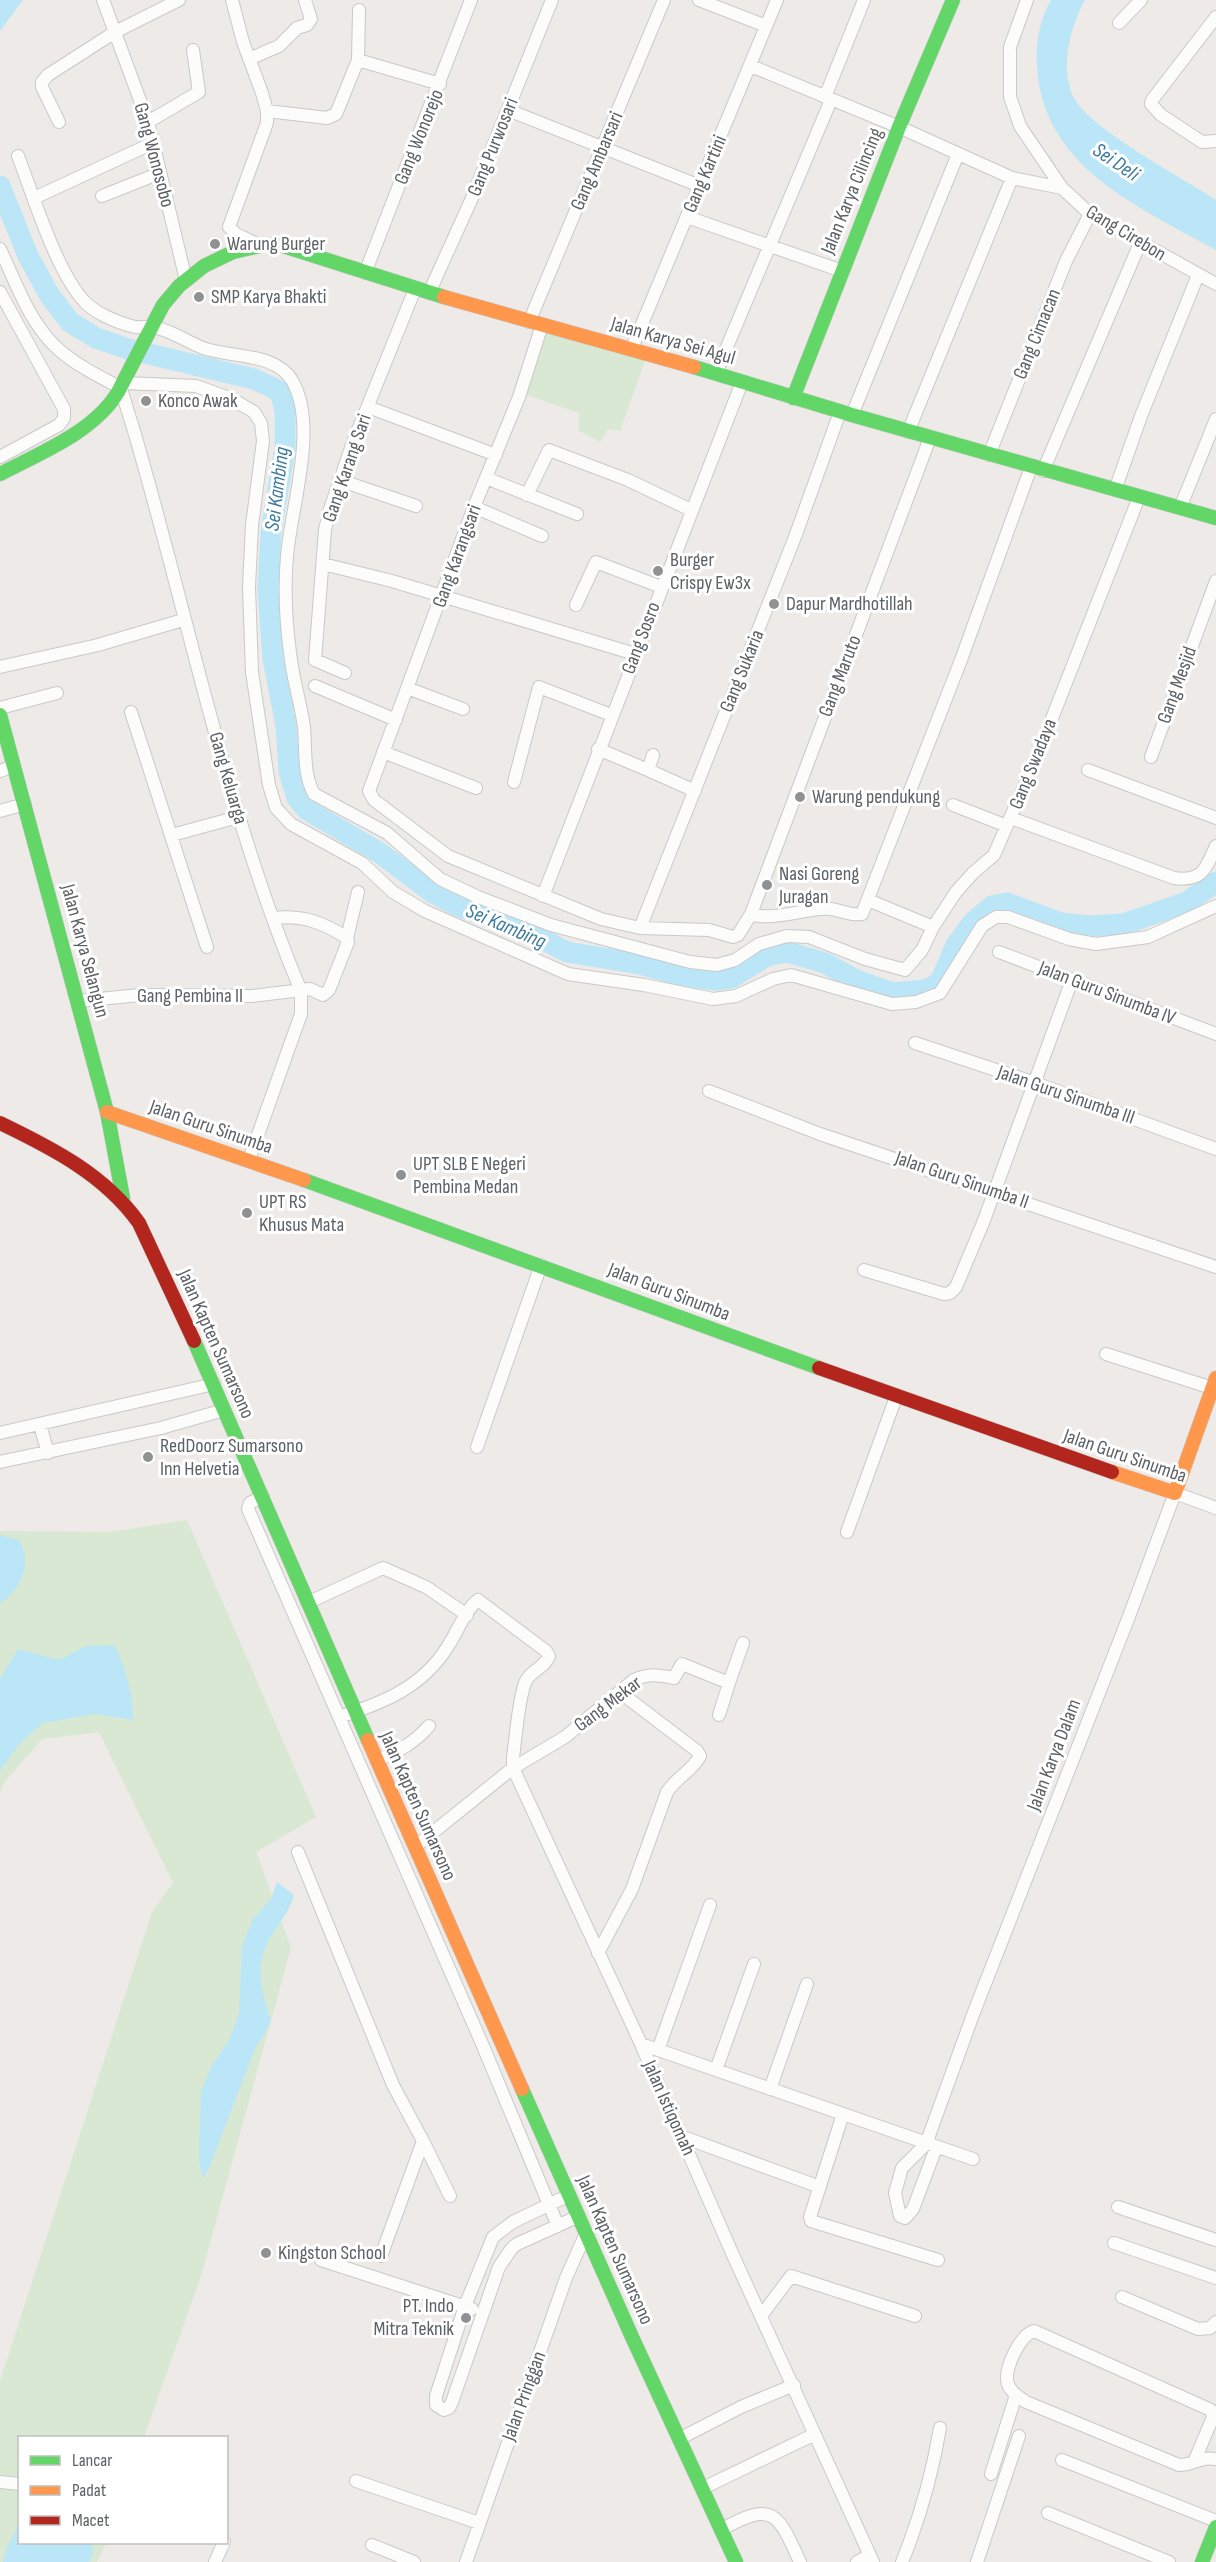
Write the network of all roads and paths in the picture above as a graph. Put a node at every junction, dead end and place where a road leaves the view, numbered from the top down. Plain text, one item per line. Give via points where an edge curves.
1 (103, 0) edge
2 (179, 0) edge
3 (231, 0) edge
4 (305, 0) edge
5 (471, 0) edge
6 (552, 0) edge
7 (664, 0) edge
8 (699, 0) edge
9 (777, 0) edge
10 (864, 0) edge
11 (953, 0) edge
12 (1028, 0) edge
13 (1141, 0) edge
14 (359, 10) dead end
15 (1216, 17) edge
16 (1119, 23) dead end
17 (766, 26) junction
18 (115, 32) junction
19 (193, 50) dead end
20 (249, 59) junction
21 (358, 60) junction
22 (751, 66) junction
23 (440, 84) junction
24 (828, 98) junction
25 (508, 110) junction
26 (267, 111) junction
27 (59, 122) dead end
28 (148, 122) junction
29 (899, 127) junction
30 (1216, 141) edge
31 (153, 143) junction
32 (603, 147) junction
33 (958, 154) junction
34 (18, 156) dead end
35 (160, 172) junction
36 (1012, 178) junction
37 (700, 186) junction
38 (1062, 188) junction
39 (102, 196) dead end
40 (34, 198) junction
41 (1090, 214) junction
42 (687, 217) junction
43 (1140, 243) junction
44 (259, 245) junction
45 (770, 248) junction
46 (0, 249) edge
47 (842, 271) junction
48 (365, 273) junction
49 (1198, 275) junction
50 (186, 280) junction
51 (1216, 284) edge
52 (422, 291) junction
53 (0, 292) edge
54 (535, 323) junction
55 (152, 329) junction
56 (632, 348) junction
57 (716, 373) junction
58 (125, 380) junction
59 (742, 382) junction
60 (793, 398) junction
61 (368, 407) junction
62 (846, 414) junction
63 (1216, 419) edge
64 (908, 432) junction
65 (930, 438) junction
66 (496, 455) junction
67 (989, 455) junction
68 (0, 457) edge
69 (1037, 469) junction
70 (0, 474) edge
71 (486, 478) junction
72 (339, 480) junction
73 (1115, 490) junction
74 (528, 495) junction
75 (1139, 497) junction
76 (416, 506) dead end
77 (474, 507) junction
78 (1179, 508) junction
79 (691, 510) junction
80 (577, 514) dead end
81 (1216, 518) edge
82 (542, 536) dead end
83 (323, 564) junction
84 (1216, 580) edge
85 (661, 587) junction
86 (443, 596) junction
87 (576, 605) dead end
88 (183, 620) junction
89 (635, 654) junction
90 (0, 667) edge
91 (345, 673) dead end
92 (315, 686) dead end
93 (407, 688) junction
94 (57, 693) dead end
95 (0, 708) edge
96 (463, 709) dead end
97 (131, 712) dead end
98 (0, 715) edge
99 (611, 715) junction
100 (396, 720) junction
101 (598, 749) junction
102 (384, 752) junction
103 (653, 755) dead end
104 (1150, 757) dead end
105 (14, 766) junction
106 (648, 770) junction
107 (1088, 770) dead end
108 (0, 771) edge
109 (514, 782) dead end
110 (476, 788) dead end
111 (694, 791) junction
112 (25, 804) junction
113 (953, 805) dead end
114 (0, 811) edge
115 (238, 817) junction
116 (1216, 818) edge
117 (1009, 822) junction
118 (172, 835) junction
119 (1216, 846) edge
120 (358, 892) dead end
121 (543, 896) junction
122 (868, 900) junction
123 (1216, 906) edge
124 (751, 914) junction
125 (273, 918) junction
126 (933, 927) junction
127 (640, 928) junction
128 (347, 938) junction
129 (207, 947) dead end
130 (999, 952) dead end
131 (1072, 980) junction
132 (301, 991) junction
133 (79, 1001) junction
134 (1216, 1034) edge
135 (915, 1043) dead end
136 (1035, 1083) junction
137 (709, 1091) dead end
138 (107, 1112) junction
139 (0, 1123) edge
140 (1216, 1149) edge
141 (249, 1160) junction
142 (995, 1191) junction
143 (123, 1198) junction
144 (541, 1266) junction
145 (1216, 1268) edge
146 (864, 1270) dead end
147 (1106, 1354) dead end
148 (1214, 1383) edge
149 (214, 1384) junction
150 (896, 1397) junction
151 (225, 1410) junction
152 (40, 1425) junction
153 (0, 1433) edge
154 (477, 1448) dead end
155 (48, 1453) junction
156 (0, 1462) edge
157 (1175, 1493) junction
158 (263, 1496) junction
159 (1216, 1508) edge
160 (847, 1532) dead end
161 (306, 1601) junction
162 (290, 1606) junction
163 (467, 1615) junction
164 (743, 1643) dead end
165 (729, 1683) junction
166 (621, 1693) junction
167 (355, 1712) junction
168 (719, 1715) dead end
169 (339, 1717) junction
170 (429, 1726) dead end
171 (376, 1760) junction
172 (513, 1768) junction
173 (416, 1846) junction
174 (297, 1852) dead end
175 (710, 1905) dead end
176 (459, 1945) junction
177 (442, 1951) junction
178 (598, 1953) junction
179 (754, 1964) dead end
180 (807, 1984) dead end
181 (641, 2044) junction
182 (658, 2050) junction
183 (716, 2070) junction
184 (770, 2089) junction
185 (843, 2115) junction
186 (682, 2137) junction
187 (423, 2140) junction
188 (931, 2146) junction
189 (974, 2159) dead end
190 (907, 2162) junction
191 (928, 2167) junction
192 (820, 2187) junction
193 (569, 2194) junction
194 (450, 2196) dead end
195 (550, 2204) junction
196 (1118, 2207) dead end
197 (579, 2216) junction
198 (558, 2226) junction
199 (587, 2232) junction
200 (1216, 2240) edge
201 (1114, 2243) dead end
202 (381, 2256) dead end
203 (321, 2260) dead end
204 (938, 2260) dead end
205 (1216, 2278) edge
206 (1122, 2297) dead end
207 (465, 2307) junction
208 (483, 2312) junction
209 (761, 2316) junction
210 (915, 2316) dead end
211 (1216, 2322) edge
212 (794, 2385) junction
213 (1016, 2395) junction
214 (940, 2428) dead end
215 (815, 2434) junction
216 (1019, 2436) dead end
217 (679, 2439) junction
218 (1216, 2459) edge
219 (1062, 2460) dead end
220 (1194, 2462) junction
221 (991, 2474) dead end
222 (356, 2481) dead end
223 (0, 2482) edge
224 (18, 2484) edge
225 (703, 2488) junction
226 (1048, 2513) dead end
227 (1216, 2521) edge
228 (479, 2523) junction
229 (1216, 2527) edge
230 (721, 2530) junction
231 (223, 2544) edge
232 (372, 2545) dead end
233 (872, 2559) edge
234 (734, 2561) edge
235 (215, 2562) edge
236 (414, 2562) edge
237 (465, 2562) edge
238 (800, 2562) edge
239 (857, 2562) edge
240 (902, 2562) edge
241 (977, 2562) edge
242 (1168, 2562) edge
243 (1202, 2562) edge

1 - 18 street, Gang Wonosobo
2 - 18 street
3 - 20 street
4 - 20 street via 309,23 297,28 279,46
5 - 23 street, Gang Wonorejo
6 - 25 street, Gang Purwosari
7 - 32 street, Gang Ambarsari
8 - 17 street
9 - 17 street, Gang Kartini
10 - 24 street
11 - 29 main road, Jalan Karya Cilincing
12 - 38 street, Gang Cirebon via 1010,47 1011,97 1020,126
13 - 16 street
14 - 21 street
15 - 30 street via 1151,104 1161,116 1202,141
17 - 22 street, Gang Kartini
18 - 27 street via 42,82
18 - 28 street, Gang Wonosobo
19 - 28 street via 199,92
20 - 26 street
21 - 23 street
21 - 26 street via 332,117
22 - 24 street
22 - 37 street, Gang Kartini
23 - 48 street, Gang Wonorejo
24 - 29 street
24 - 45 street
25 - 32 street
25 - 52 street, Gang Purwosari via 472,198
26 - 44 street via 267,123 230,227
28 - 31 street, Gang Wonosobo
29 - 33 street
29 - 47 main road, Jalan Karya Cilincing
31 - 35 street, Gang Wonosobo
31 - 40 street
32 - 37 street
32 - 54 street, Gang Ambarsari
33 - 36 street
33 - 62 street, Gang Sukaria
34 - 40 street
35 - 39 street
35 - 50 street, Gang Wonosobo
36 - 38 street
36 - 64 street
37 - 42 street, Gang Kartini
38 - 41 street, Gang Cirebon
40 - 55 street via 83,301 124,324
41 - 43 street, Gang Cirebon
41 - 67 street, Gang Cimacan via 1066,261
42 - 45 street
42 - 56 street, Gang Kartini
43 - 49 street, Gang Cirebon
43 - 69 street
44 - 48 main road, Jalan Karya Sei Agul via 280,245
44 - 50 main road, Jalan Karya Sei Agul via 222,257
45 - 47 street
45 - 57 street
46 - 58 street via 36,322 58,348 98,376
47 - 60 main road, Jalan Karya Cilincing
48 - 52 main road, Jalan Karya Sei Agul
49 - 51 street, Gang Cirebon
49 - 73 street
50 - 55 main road, Jalan Karya Sei Agul via 167,298
52 - 54 main road, Jalan Karya Sei Agul
52 - 61 street, Gang Karang Sari
53 - 68 street via 64,409 59,425
54 - 56 main road, Jalan Karya Sei Agul
54 - 66 street, Gang Karangsari via 519,397
55 - 58 main road
55 - 126 street, Gang Swadaya via 279,367 294,383 303,418 302,448 285,586 308,784 314,794 387,833 440,879 478,897 551,925 690,962 717,965 735,960 759,944 787,936 809,937 905,970 922,950
56 - 57 main road, Jalan Karya Sei Agul
57 - 59 main road, Jalan Karya Sei Agul
58 - 70 main road via 110,404 62,443
58 - 88 street, Gang Keluarga
58 - 123 street via 196,386 254,412 261,423 263,441 249,587 252,672 276,808 291,824 362,863 393,892 425,911 568,974 714,999 736,996 791,975 892,1004 916,1002 940,993 982,926 996,917 1008,917 1069,939 1096,944 1148,937
59 - 60 main road, Jalan Karya Sei Agul
59 - 79 street, Gang Sosro
60 - 62 main road, Jalan Karya Sei Agul
61 - 66 street
61 - 72 street, Gang Karang Sari
62 - 64 main road, Jalan Karya Sei Agul
62 - 111 street, Gang Sukaria
63 - 78 street
64 - 65 main road, Jalan Karya Sei Agul
65 - 67 main road, Jalan Karya Sei Agul
65 - 124 street, Gang Maruto
66 - 71 street, Gang Karangsari
67 - 69 main road, Jalan Karya Sei Agul
69 - 73 main road, Jalan Karya Sei Agul
69 - 122 street
71 - 74 street
71 - 77 street, Gang Karangsari
72 - 76 street
72 - 83 street, Gang Karang Sari via 325,530
73 - 75 main road, Jalan Karya Sei Agul
74 - 79 street via 549,450 628,480
74 - 80 street
75 - 78 main road, Jalan Karya Sei Agul
75 - 117 street, Gang Swadaya
77 - 82 street
77 - 86 street, Gang Karangsari
78 - 81 main road, Jalan Karya Sei Agul
79 - 85 street, Gang Sosro
83 - 86 street
83 - 91 street, Gang Karang Sari via 315,660
84 - 104 street, Gang Mesjid
85 - 87 street via 596,562
85 - 89 street, Gang Sosro
86 - 89 street
86 - 93 street, Gang Karangsari
88 - 90 street via 98,645
88 - 115 street, Gang Keluarga
89 - 99 street, Gang Sosro
92 - 100 street
93 - 96 street
93 - 100 street, Gang Karangsari
94 - 95 street
97 - 118 street
98 - 105 main road, Jalan Karya Selangun
99 - 101 street, Gang Sosro
99 - 109 street via 539,687
100 - 102 street, Gang Karangsari
101 - 106 street
101 - 121 street, Gang Sosro
102 - 110 street
102 - 121 street, Gang Karangsari via 370,785 374,800 437,849
103 - 106 street
105 - 108 street
105 - 112 main road, Jalan Karya Selangun
106 - 111 street
107 - 116 street
111 - 127 street, Gang Sukaria
112 - 114 street
112 - 133 main road, Jalan Karya Selangun
113 - 117 street
115 - 118 street
115 - 125 street, Gang Keluarga
117 - 119 street via 1186,880 1205,870
117 - 126 street, Gang Swadaya via 994,855 956,892
118 - 129 street
120 - 128 street
121 - 127 street via 601,920
122 - 124 street via 859,915 829,908
122 - 126 street
124 - 127 street, Gang Maruto via 736,937 710,930
125 - 128 street via 295,915 328,925
125 - 132 street, Gang Keluarga
128 - 132 street, Gang Pembina II via 329,990 323,996 310,989
130 - 131 street, Jalan Guru Sinumba IV
131 - 134 street, Jalan Guru Sinumba IV
131 - 136 street
132 - 133 street, Gang Pembina II via 252,996 140,994
132 - 141 street, Gang Keluarga via 301,1014
133 - 138 main road, Jalan Karya Selangun
135 - 136 street, Jalan Guru Sinumba III
136 - 140 street, Jalan Guru Sinumba III
136 - 142 street
137 - 142 street, Jalan Guru Sinumba II via 820,1134
138 - 141 main road, Jalan Guru Sinumba
138 - 143 main road, Jalan Karya Selangun
139 - 143 main road, Jalan Kapten Sumarsono via 87,1171
141 - 144 main road, Jalan Guru Sinumba
142 - 145 street, Jalan Guru Sinumba II
142 - 146 street via 958,1283 950,1293
143 - 149 main road, Jalan Kapten Sumarsono via 139,1223
144 - 150 main road, Jalan Guru Sinumba
144 - 154 street
147 - 148 street
148 - 157 main road, Jalan Karya Dalam
149 - 151 main road, Jalan Kapten Sumarsono
149 - 152 street
150 - 157 main road, Jalan Guru Sinumba
150 - 160 street
151 - 155 street
151 - 158 main road, Jalan Kapten Sumarsono
152 - 153 street
152 - 155 street
155 - 156 street
157 - 159 street, Jalan Guru Sinumba
157 - 188 street, Jalan Karya Dalam via 974,2012
158 - 161 main road, Jalan Kapten Sumarsono
158 - 162 street via 250,1503 248,1509
161 - 162 street
161 - 163 street via 385,1568 426,1587
161 - 167 main road, Jalan Kapten Sumarsono
162 - 169 street
163 - 167 street via 426,1674 405,1690
163 - 172 street via 481,1599 549,1656 525,1683
164 - 165 street
165 - 166 street, Gang Mekar via 682,1664 674,1678 645,1674
165 - 168 street
166 - 172 street, Gang Mekar via 565,1737
166 - 178 street via 700,1756 667,1791 632,1889
167 - 169 street
167 - 171 main road, Jalan Kapten Sumarsono
169 - 177 street
170 - 171 street via 398,1752
171 - 173 main road, Jalan Kapten Sumarsono
172 - 173 street
172 - 178 street, Jalan Istiqomah
173 - 176 main road, Jalan Kapten Sumarsono
174 - 187 street via 393,2085
175 - 182 street
176 - 177 street
176 - 193 main road, Jalan Kapten Sumarsono
177 - 195 street
178 - 181 street, Jalan Istiqomah
179 - 183 street
180 - 184 street
181 - 182 street
181 - 186 street, Jalan Istiqomah
182 - 183 street
183 - 184 street
184 - 185 street
185 - 188 street
185 - 192 street
186 - 192 street
186 - 209 street, Jalan Istiqomah
187 - 194 street
187 - 202 street
188 - 189 street
188 - 190 street
188 - 191 street, Jalan Karya Dalam
190 - 191 street
190 - 191 street, Jalan Karya Dalam via 895,2193 898,2215 905,2218 913,2209
192 - 204 street via 810,2217 813,2223
193 - 195 street
193 - 197 main road, Jalan Kapten Sumarsono
195 - 198 street
195 - 207 street via 493,2237
196 - 200 street
197 - 198 street
197 - 199 main road, Jalan Kapten Sumarsono
198 - 208 street via 512,2248 499,2268
199 - 217 main road, Jalan Kapten Sumarsono
199 - 228 street, Jalan Pringgan via 566,2278
201 - 205 street
203 - 207 street
206 - 211 street via 1198,2329 1210,2328
207 - 208 street
207 - 208 street via 436,2396 436,2405 444,2410 452,2402
209 - 210 street via 791,2276
209 - 212 street, Jalan Istiqomah
212 - 215 street, Jalan Istiqomah
212 - 217 street
213 - 220 street via 1179,2466
213 - 220 street via 1007,2380 1011,2365 1024,2336 1034,2331 1211,2410 1213,2417
213 - 221 street
214 - 240 street via 932,2475
215 - 225 street
215 - 233 street, Jalan Istiqomah
216 - 241 street
217 - 225 main road, Jalan Kapten Sumarsono
218 - 220 street via 1205,2457
219 - 227 street
222 - 228 street
223 - 224 street
225 - 230 main road, Jalan Kapten Sumarsono
226 - 242 street
228 - 237 street, Jalan Pringgan
229 - 243 main road
230 - 234 main road, Jalan Kapten Sumarsono
230 - 238 street via 744,2517 768,2514 785,2529
231 - 235 street
232 - 236 street
233 - 239 street

